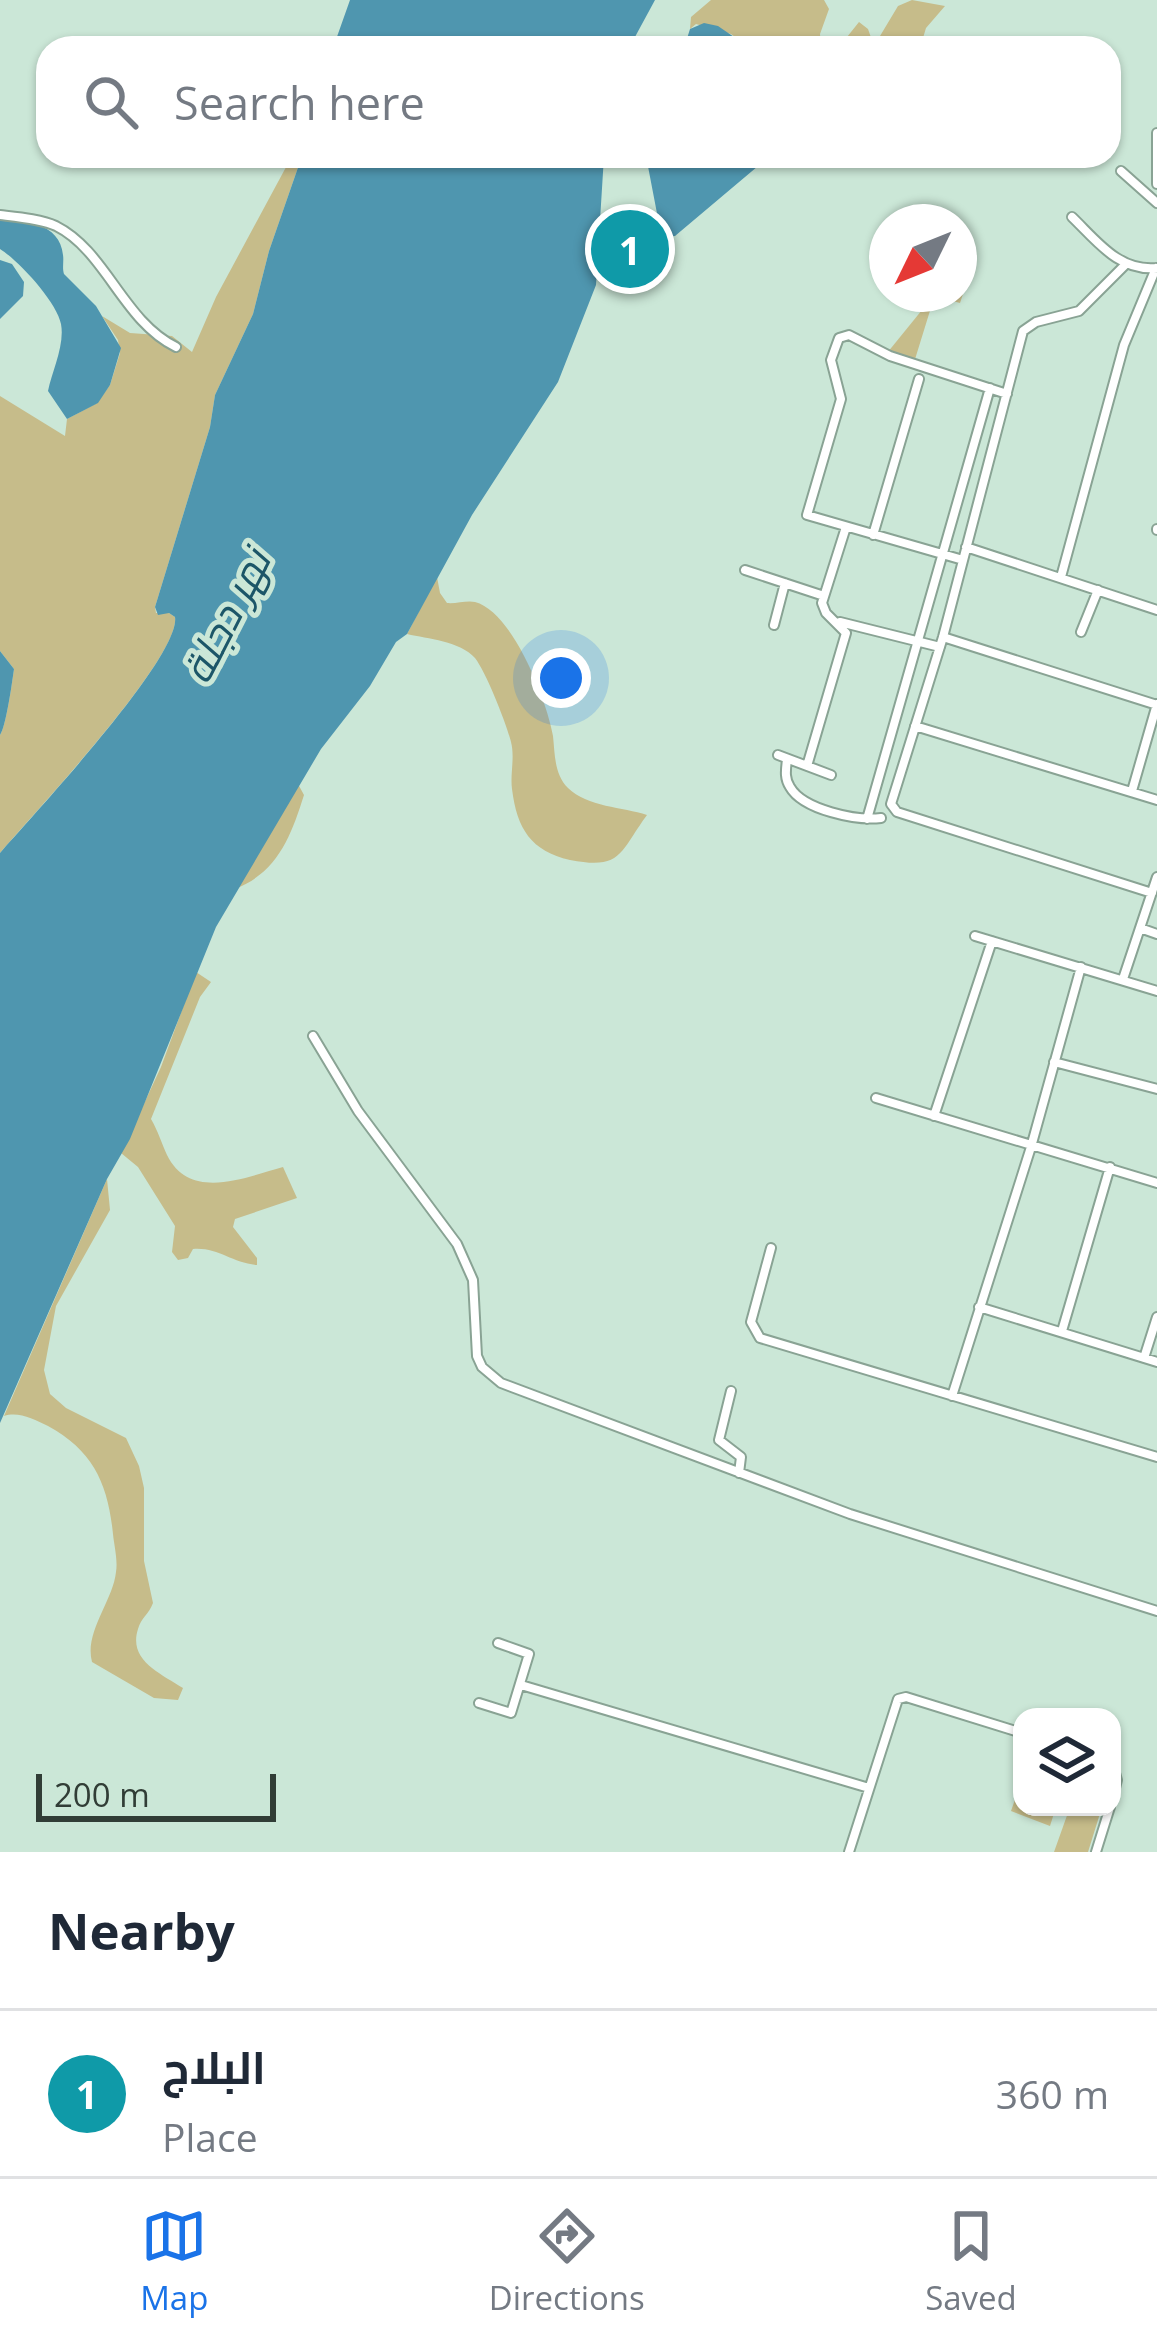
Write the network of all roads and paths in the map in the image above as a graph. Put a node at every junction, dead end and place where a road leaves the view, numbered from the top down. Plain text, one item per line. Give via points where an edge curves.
1 (1157, 133) edge
2 (1121, 171) dead end
3 (1157, 184) edge
4 (1157, 203) edge
5 (0, 215) edge
6 (1072, 217) dead end
7 (1126, 264) junction
8 (1156, 268) edge
9 (176, 347) dead end
10 (919, 379) dead end
11 (990, 388) junction
12 (1007, 394) junction
13 (846, 526) junction
14 (873, 535) junction
15 (966, 547) junction
16 (942, 554) junction
17 (963, 560) junction
18 (746, 570) dead end
19 (1061, 577) junction
20 (784, 583) junction
21 (1098, 590) junction
22 (824, 596) junction
23 (1157, 610) edge
24 (839, 622) junction
25 (774, 625) dead end
26 (1082, 632) dead end
27 (918, 641) junction
28 (941, 642) junction
29 (1157, 704) edge
30 (915, 726) junction
31 (807, 766) junction
32 (831, 775) dead end
33 (1132, 791) junction
34 (1157, 800) edge
35 (881, 818) dead end
36 (867, 820) junction
37 (1157, 878) edge
38 (1152, 893) junction
39 (1140, 928) junction
40 (1157, 934) edge
41 (975, 936) dead end
42 (992, 941) junction
43 (1081, 967) junction
44 (1123, 979) junction
45 (1157, 991) edge
46 (313, 1036) dead end
47 (1054, 1062) junction
48 (1157, 1089) edge
49 (876, 1098) dead end
50 (934, 1116) junction
51 (1031, 1147) junction
52 (1110, 1168) junction
53 (1157, 1183) edge
54 (771, 1248) dead end
55 (979, 1307) junction
56 (1157, 1317) edge
57 (1062, 1331) junction
58 (1144, 1358) junction
59 (1157, 1362) edge
60 (731, 1391) dead end
61 (952, 1396) junction
62 (1157, 1457) edge
63 (739, 1473) junction
64 (1157, 1611) edge
65 (498, 1643) dead end
66 (521, 1684) junction
67 (479, 1703) dead end
68 (1013, 1729) edge
69 (869, 1787) junction
70 (1107, 1816) edge
71 (849, 1852) edge
72 (1096, 1852) edge

1 - 3 street
2 - 4 street
5 - 9 street via 58,227 146,327
6 - 7 street
7 - 8 street
7 - 12 street via 1079,311 1028,326
8 - 19 street via 1124,345
10 - 14 street
11 - 12 street
11 - 13 street via 839,338 831,360 841,399 807,515
11 - 16 street
12 - 15 street
13 - 14 street
13 - 22 street
14 - 16 street
15 - 17 street
15 - 19 street
16 - 17 street
16 - 27 street
17 - 28 street
18 - 20 street
19 - 21 street
20 - 22 street
20 - 25 street
21 - 23 street
21 - 26 street
22 - 24 street via 826,613
24 - 27 street
24 - 31 street via 845,638
27 - 28 street
27 - 36 street
28 - 29 street
28 - 30 street
29 - 33 street
30 - 33 street
30 - 38 street via 895,811
31 - 32 street
31 - 36 street via 782,757 787,783 801,799
33 - 34 street
35 - 36 street
37 - 38 street
38 - 39 street
39 - 40 street
39 - 44 street
41 - 42 street
42 - 43 street
42 - 50 street
43 - 44 street
43 - 47 street
44 - 45 street
46 - 63 street via 358,1112 458,1244 473,1280 482,1366 501,1383
47 - 48 street
47 - 51 street
49 - 50 street
50 - 51 street
51 - 52 street
51 - 55 street
52 - 53 street
52 - 57 street
54 - 61 street via 751,1322 760,1338
55 - 57 street
55 - 61 street
56 - 58 street
57 - 58 street
58 - 59 street
60 - 63 street via 719,1440 741,1457
61 - 62 street
63 - 64 street
65 - 66 street via 530,1654
66 - 67 street via 512,1713
66 - 69 street
68 - 69 street via 901,1698
69 - 71 street
70 - 72 street

